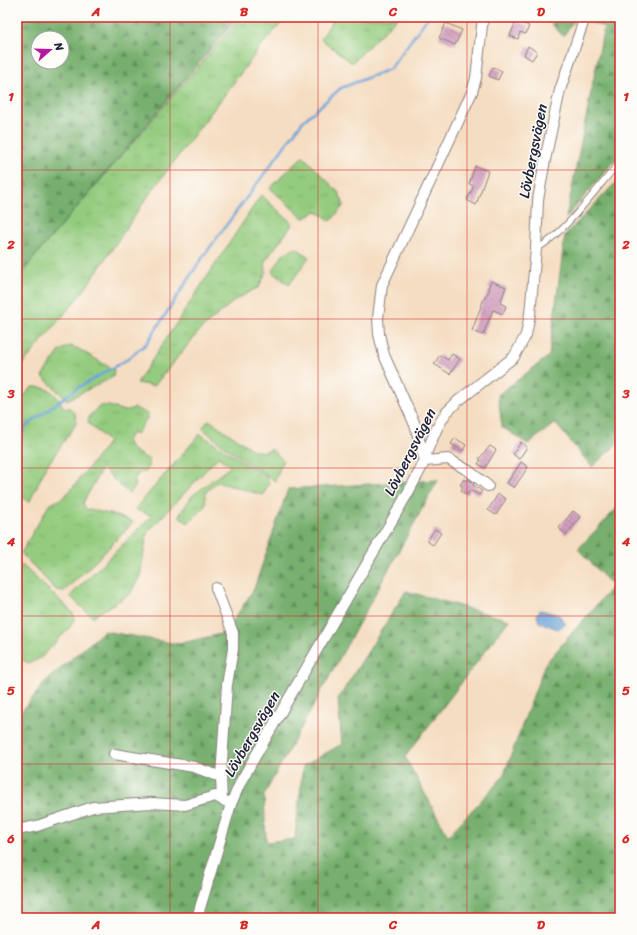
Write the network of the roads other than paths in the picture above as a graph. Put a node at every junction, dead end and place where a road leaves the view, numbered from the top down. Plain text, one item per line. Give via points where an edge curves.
1 (483, 17) edge
2 (585, 17) edge
3 (620, 162) edge
4 (536, 248) junction
5 (425, 461) junction
6 (488, 486) dead end
7 (216, 588) dead end
8 (114, 754) dead end
9 (221, 777) junction
10 (227, 802) junction
11 (17, 830) edge
12 (197, 918) edge

1 - 5 street via 472,92 382,285 378,318 384,355 415,425
2 - 4 street, Lövbergsvägen via 555,108 538,200
3 - 4 lane via 557,234 545,245
4 - 5 street, Lövbergsvägen via 530,314 520,349 510,361 446,413 437,428
5 - 6 street via 448,459
5 - 10 street, Lövbergsvägen
7 - 9 street via 231,623 233,638
8 - 9 street via 194,767
9 - 10 street
10 - 11 street via 216,796 185,805 152,803 93,808
10 - 12 street, Lövbergsvägen

